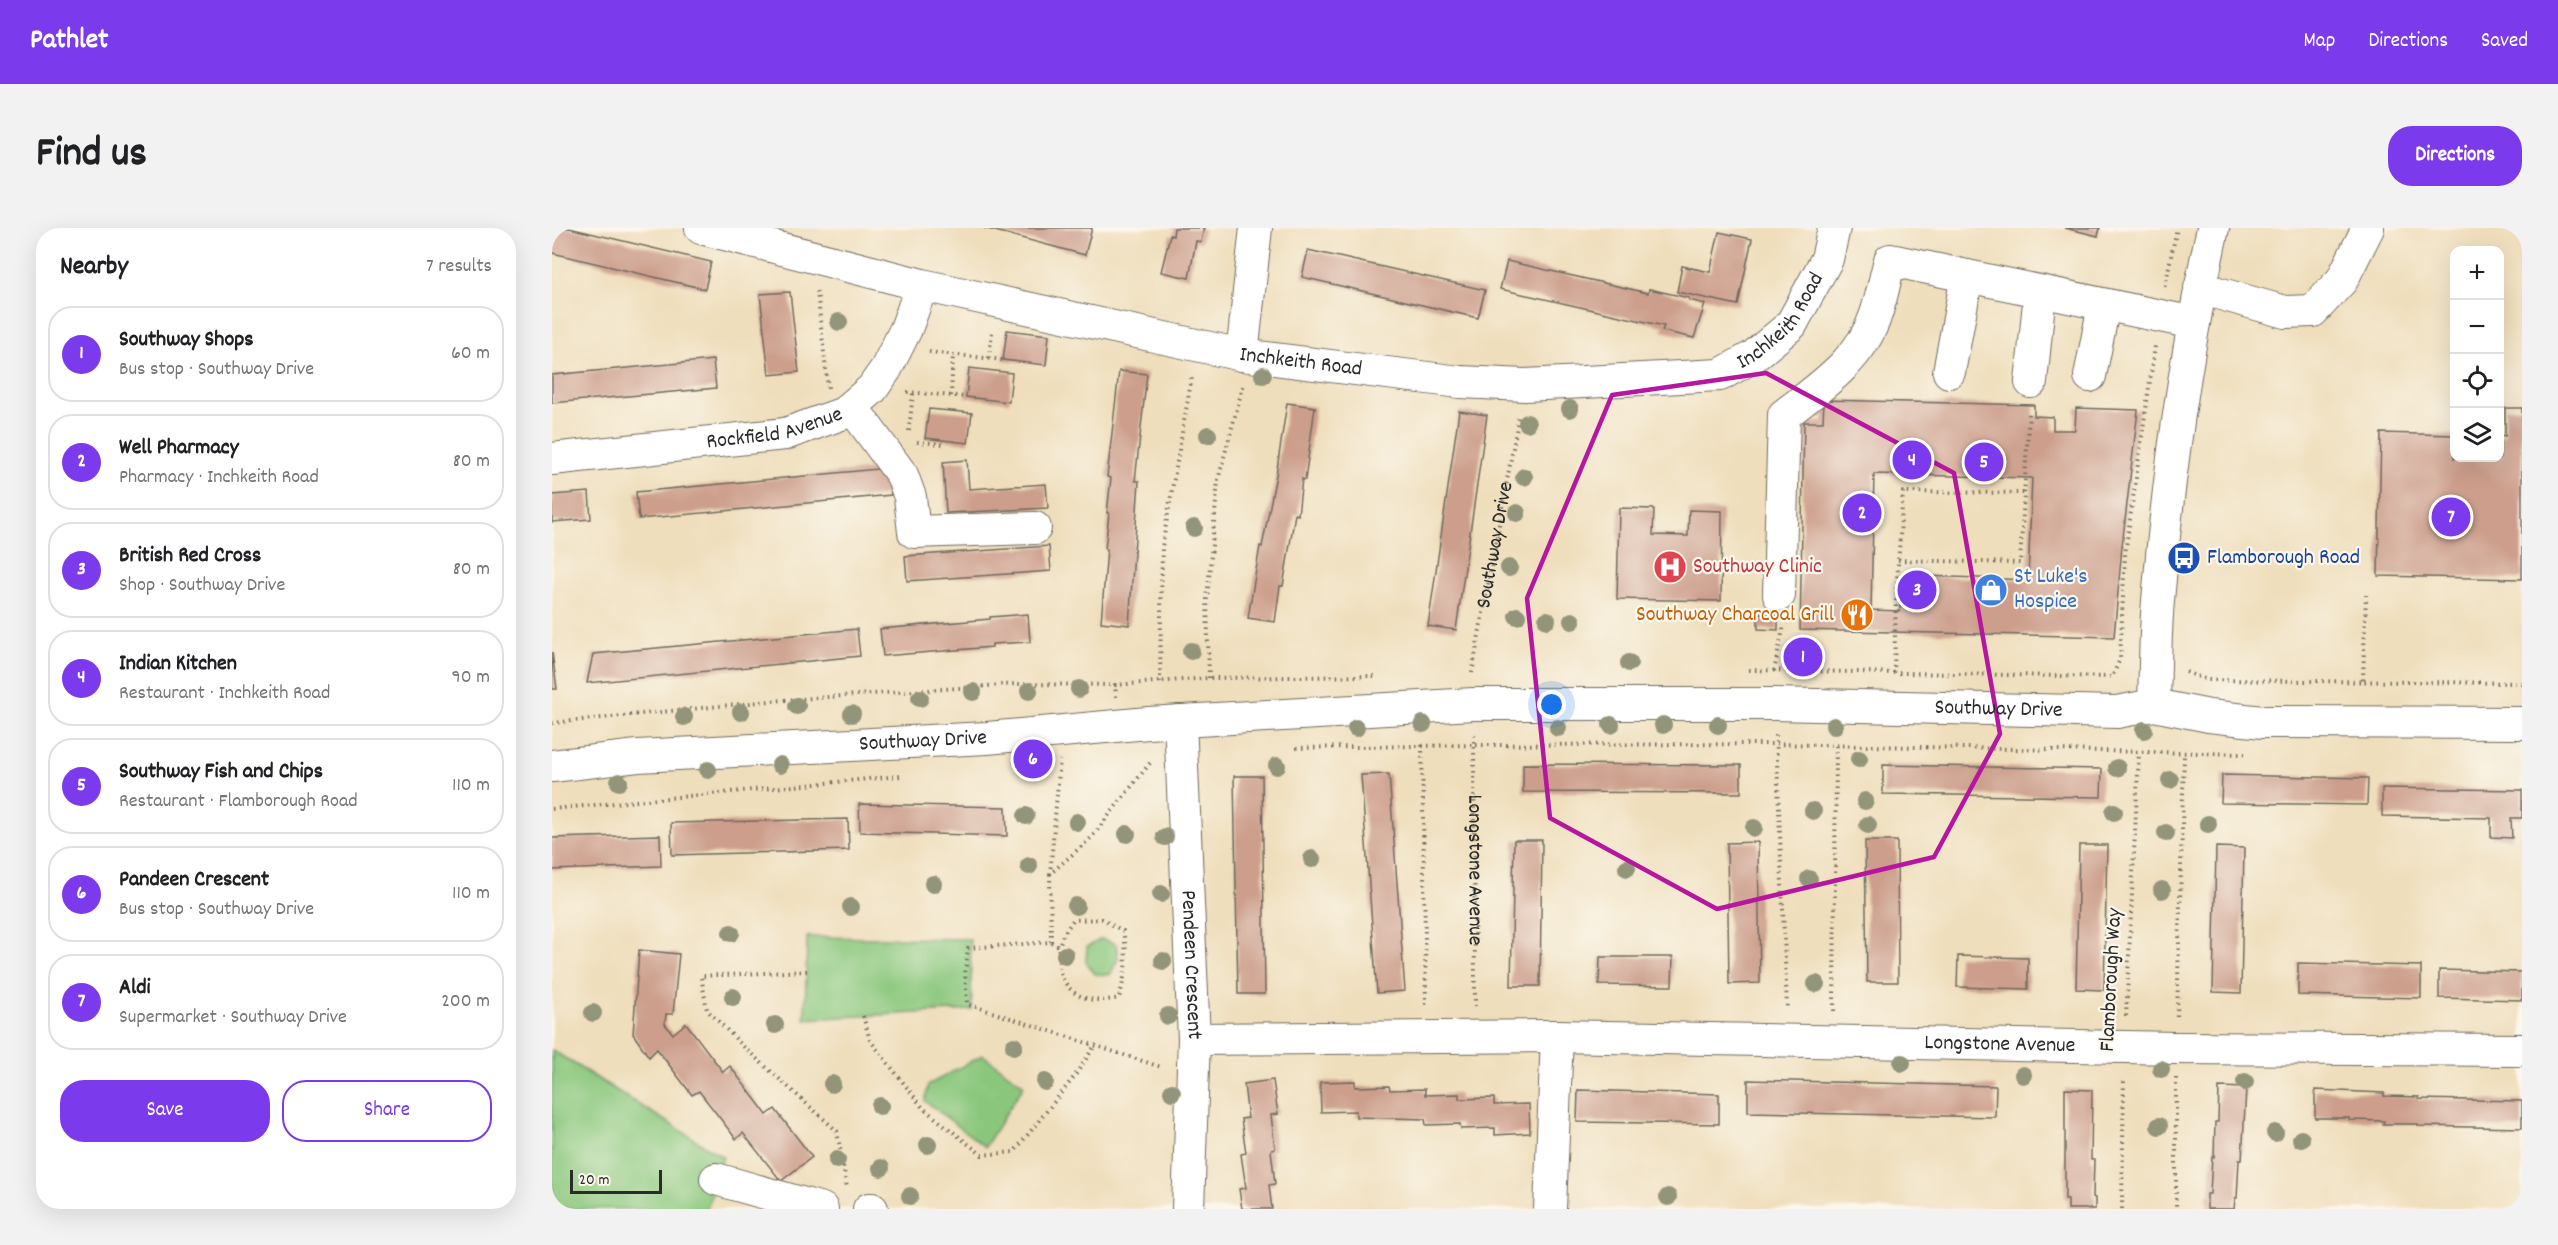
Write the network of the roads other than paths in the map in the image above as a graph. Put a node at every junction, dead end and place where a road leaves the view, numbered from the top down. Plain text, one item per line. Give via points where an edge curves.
1 (701, 228) edge
2 (1256, 228) edge
3 (1834, 228) edge
4 (2212, 228) edge
5 (2368, 228) edge
6 (1967, 276) junction
7 (922, 285) junction
8 (2200, 288) junction
9 (2040, 291) junction
10 (2104, 305) junction
11 (2194, 323) junction
12 (1247, 356) junction
13 (1949, 372) dead end
14 (2090, 376) dead end
15 (2031, 382) road end
16 (851, 404) junction
17 (552, 459) edge
18 (1035, 528) dead end
19 (1779, 595) road end
20 (2154, 705) junction
21 (1180, 721) junction
22 (2522, 723) edge
23 (552, 766) edge
24 (1557, 1036) junction
25 (2522, 1050) edge
26 (1193, 1053) junction
27 (716, 1179) dead end
28 (853, 1206) edge
29 (1188, 1209) edge
30 (1550, 1209) edge

1 - 7 street, Inchkeith Road
2 - 12 street
3 - 12 street, Inchkeith Road via 1827,259 1791,326 1754,356 1720,375 1525,385 1460,382
4 - 8 street
5 - 8 street via 2342,280 2313,311 2285,312
6 - 9 street
6 - 13 street
6 - 19 street via 1890,260 1876,316 1855,353 1827,382 1784,415
7 - 12 street, Inchkeith Road
7 - 16 street via 896,348
8 - 11 street
9 - 10 street
9 - 15 street
10 - 11 street
10 - 14 street
11 - 20 street via 2174,447 2157,603
16 - 17 street, Rockfield Avenue via 785,434
16 - 18 street via 902,475 910,497 914,532
20 - 21 street, Southway Drive via 2117,712 1774,704 1473,704
20 - 22 street, Southway Drive via 2263,722
21 - 23 street, Southway Drive via 1065,752 638,756
21 - 26 street, Pendeen Crescent
24 - 25 street, Longstone Avenue via 2176,1048
24 - 26 street, Longstone Avenue via 1426,1037
24 - 30 street
26 - 29 street, Pendeen Crescent
27 - 28 street via 787,1200

